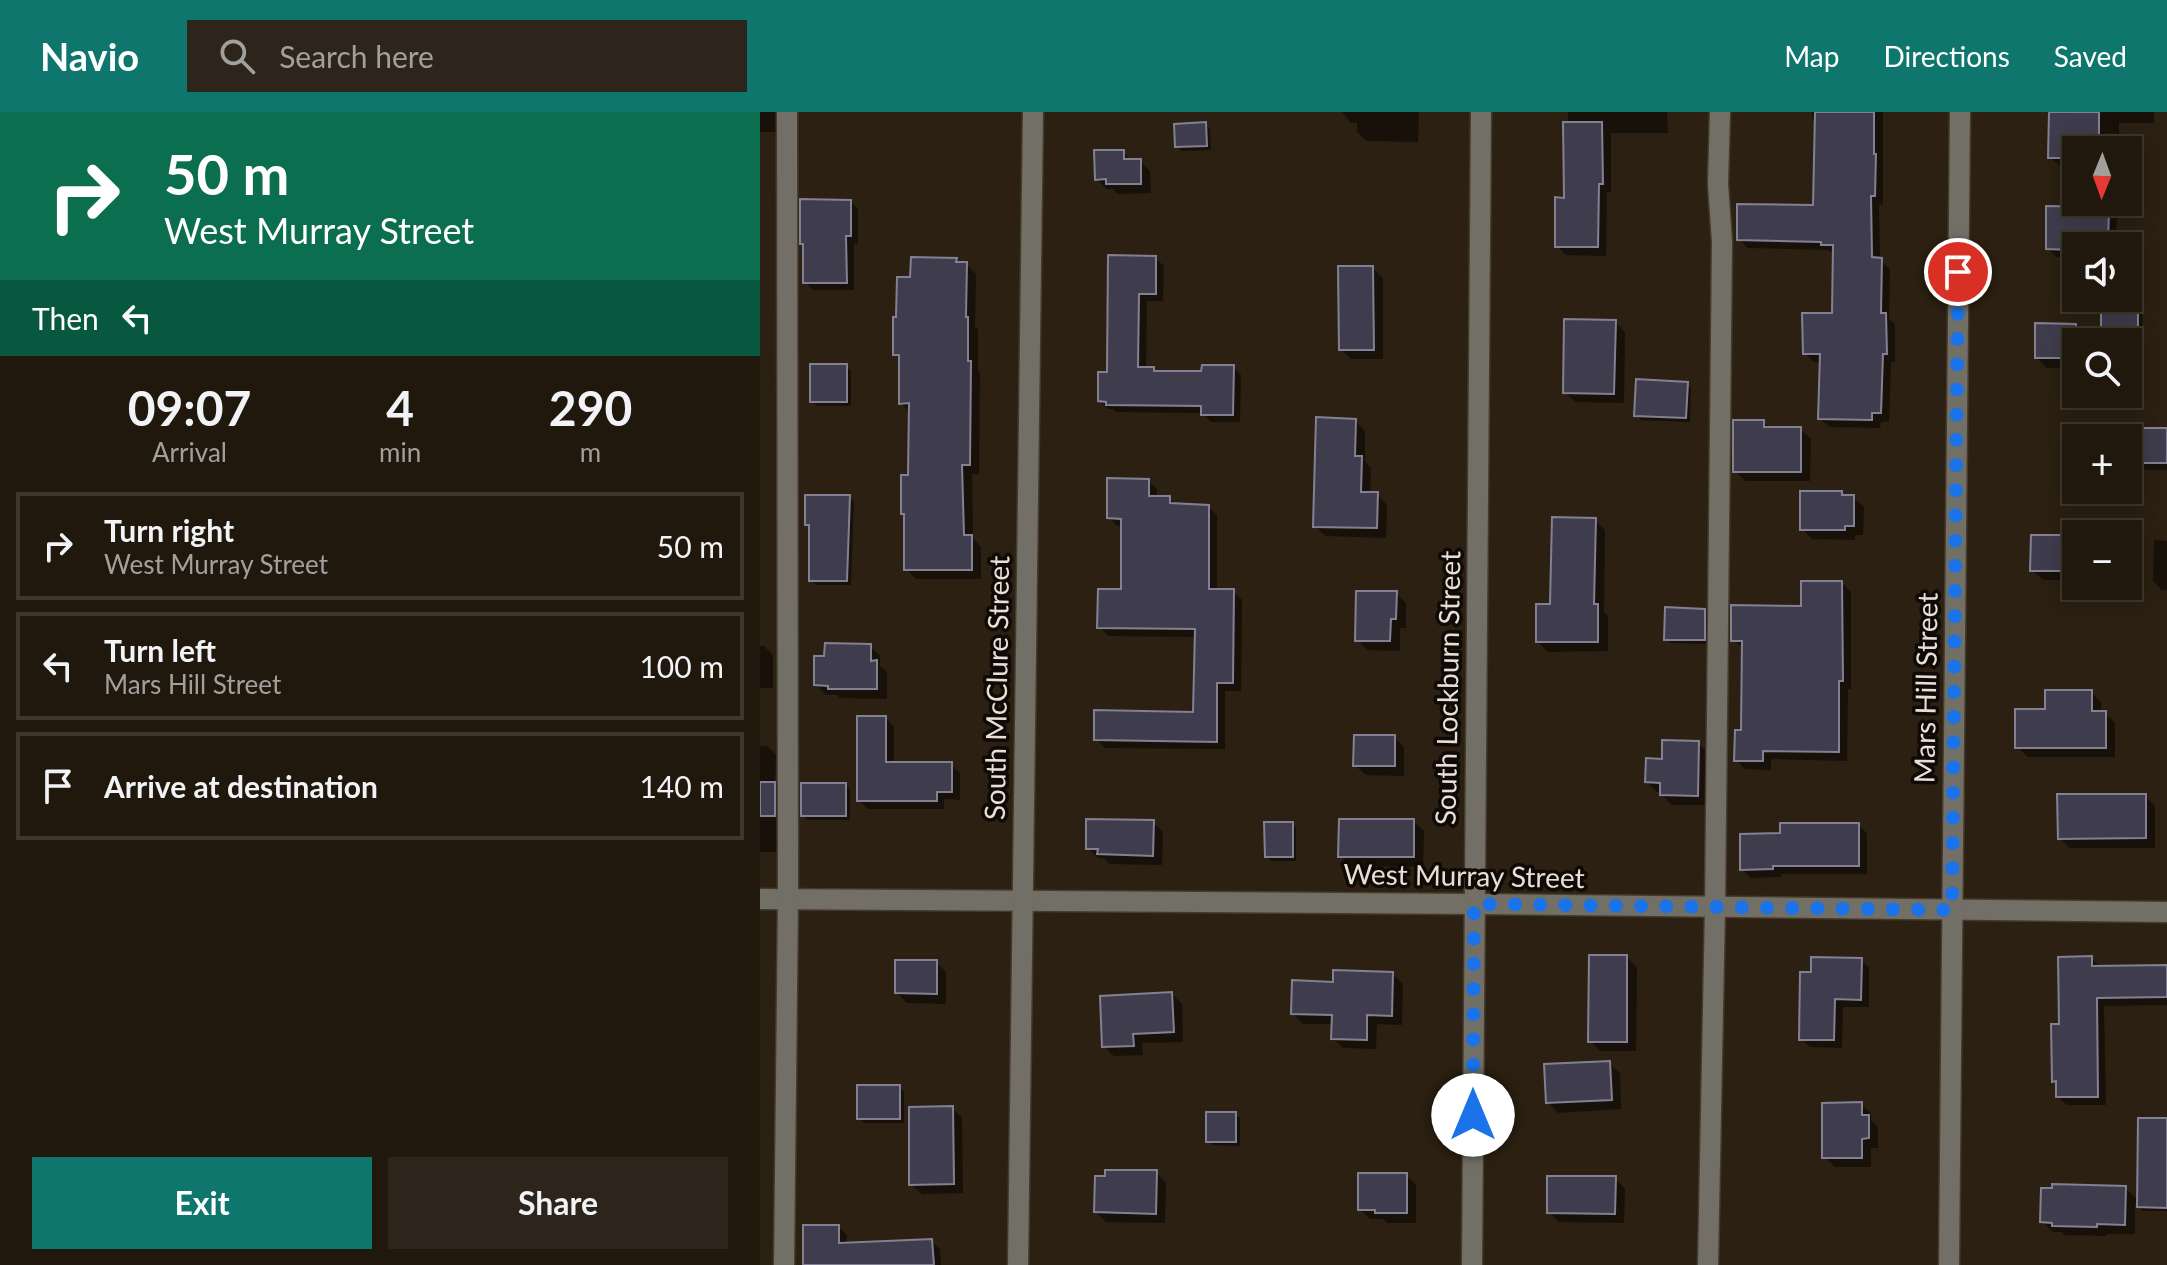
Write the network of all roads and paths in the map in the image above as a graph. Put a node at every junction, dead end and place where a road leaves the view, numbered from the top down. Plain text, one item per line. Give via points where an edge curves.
1 (787, 112) edge
2 (1033, 112) edge
3 (1481, 112) edge
4 (1720, 112) edge
5 (1960, 112) edge
6 (760, 899) edge
7 (788, 899) junction
8 (1023, 901) junction
9 (1474, 904) junction
10 (1715, 907) junction
11 (1952, 910) junction
12 (2167, 912) edge
13 (784, 1265) edge
14 (1018, 1265) edge
15 (1472, 1265) edge
16 (1708, 1265) edge
17 (1949, 1265) edge

1 - 7 street
2 - 8 street, South McClure Street
3 - 9 street, South Lockburn Street
4 - 10 street
5 - 11 street, Mars Hill Street
6 - 7 street, West Murray Street
7 - 8 street, West Murray Street
7 - 13 street
8 - 9 street, West Murray Street
8 - 14 street, South McClure Street
9 - 10 street, West Murray Street
9 - 15 street, South Lockburn Street
10 - 11 street, West Murray Street
10 - 16 street
11 - 12 street, West Murray Street
11 - 17 street, Mars Hill Street

